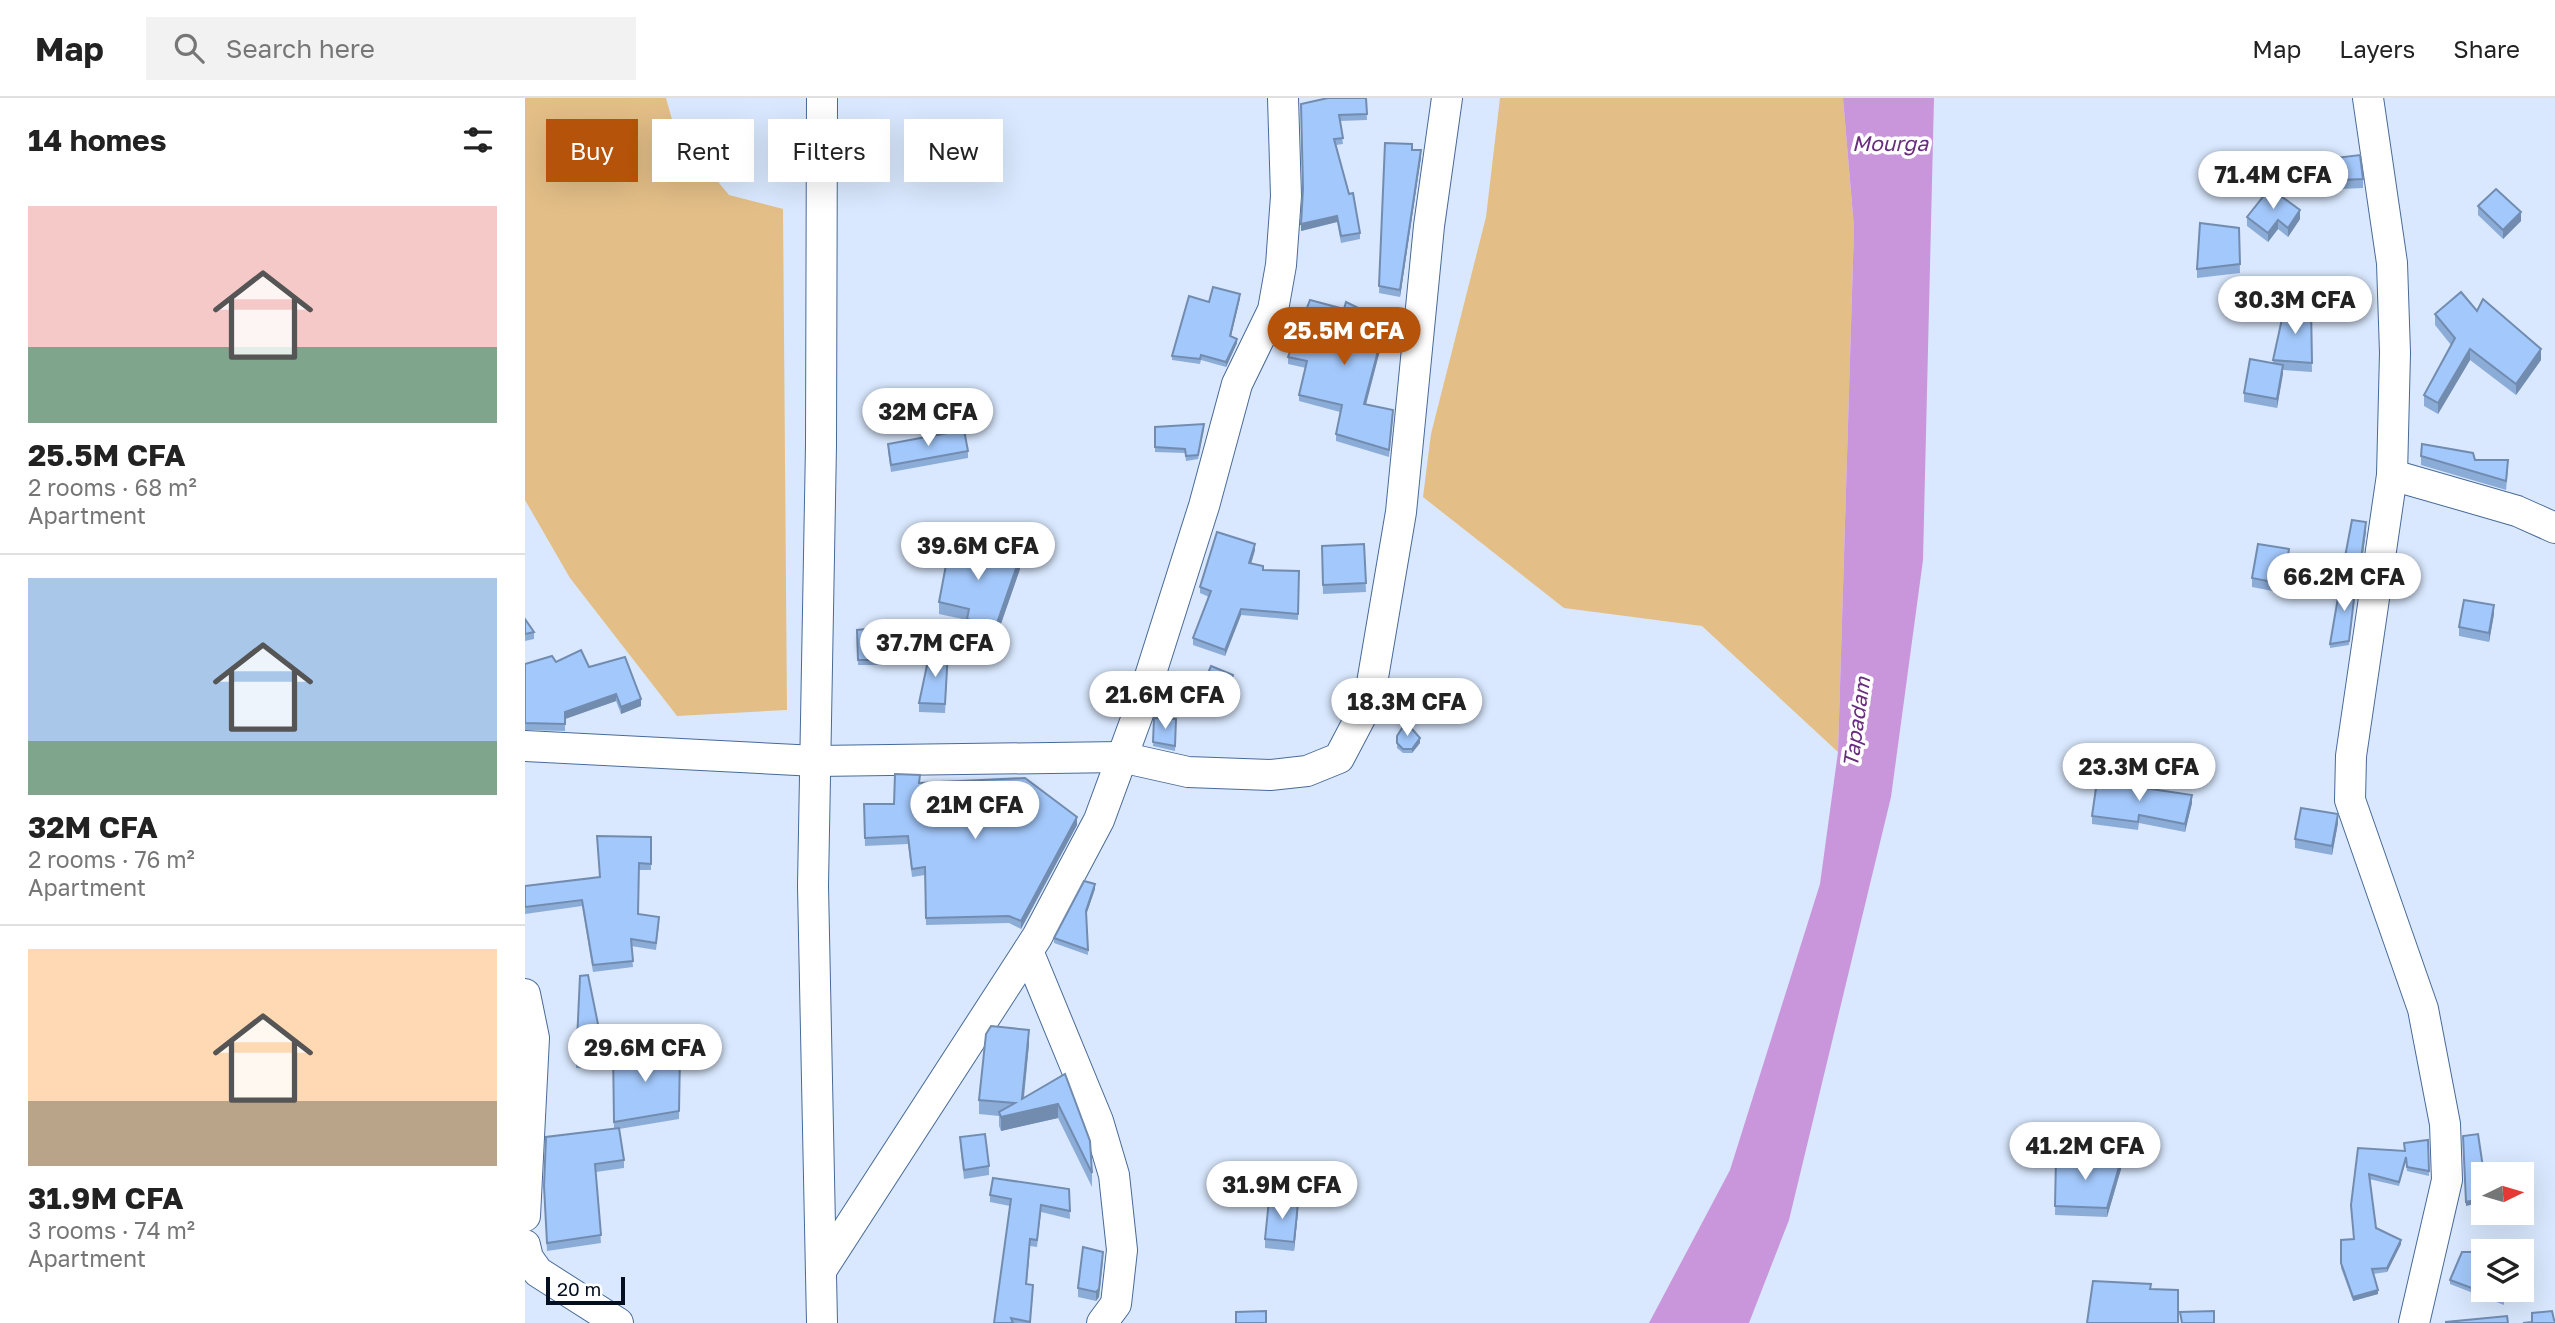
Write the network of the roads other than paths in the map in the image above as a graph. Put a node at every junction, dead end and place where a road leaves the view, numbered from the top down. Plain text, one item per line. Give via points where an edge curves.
1 (822, 98) edge
2 (1283, 98) edge
3 (1447, 98) edge
4 (2368, 98) edge
5 (2392, 475) junction
6 (2555, 528) edge
7 (525, 746) edge
8 (1121, 757) junction
9 (816, 761) junction
10 (1028, 951) junction
11 (525, 994) edge
12 (525, 1216) edge
13 (525, 1245) edge
14 (821, 1269) junction
15 (618, 1323) edge
16 (822, 1323) edge
17 (1102, 1323) edge
18 (2414, 1323) edge

1 - 9 street
2 - 8 street via 1286,196 1273,310 1237,384 1200,519
3 - 8 street via 1429,226 1401,512 1369,701 1339,758 1307,771 1270,775 1188,772
4 - 5 street via 2392,263
5 - 6 street via 2517,511
5 - 18 street via 2351,756 2350,800 2423,1009 2445,1124 2447,1180
7 - 9 street
8 - 9 street
8 - 10 street via 1089,840
9 - 14 street via 813,886
10 - 14 street
10 - 17 street via 1098,1121 1114,1175 1122,1250 1116,1304
11 - 12 street via 534,1038
13 - 15 street via 538,1272
14 - 16 street

